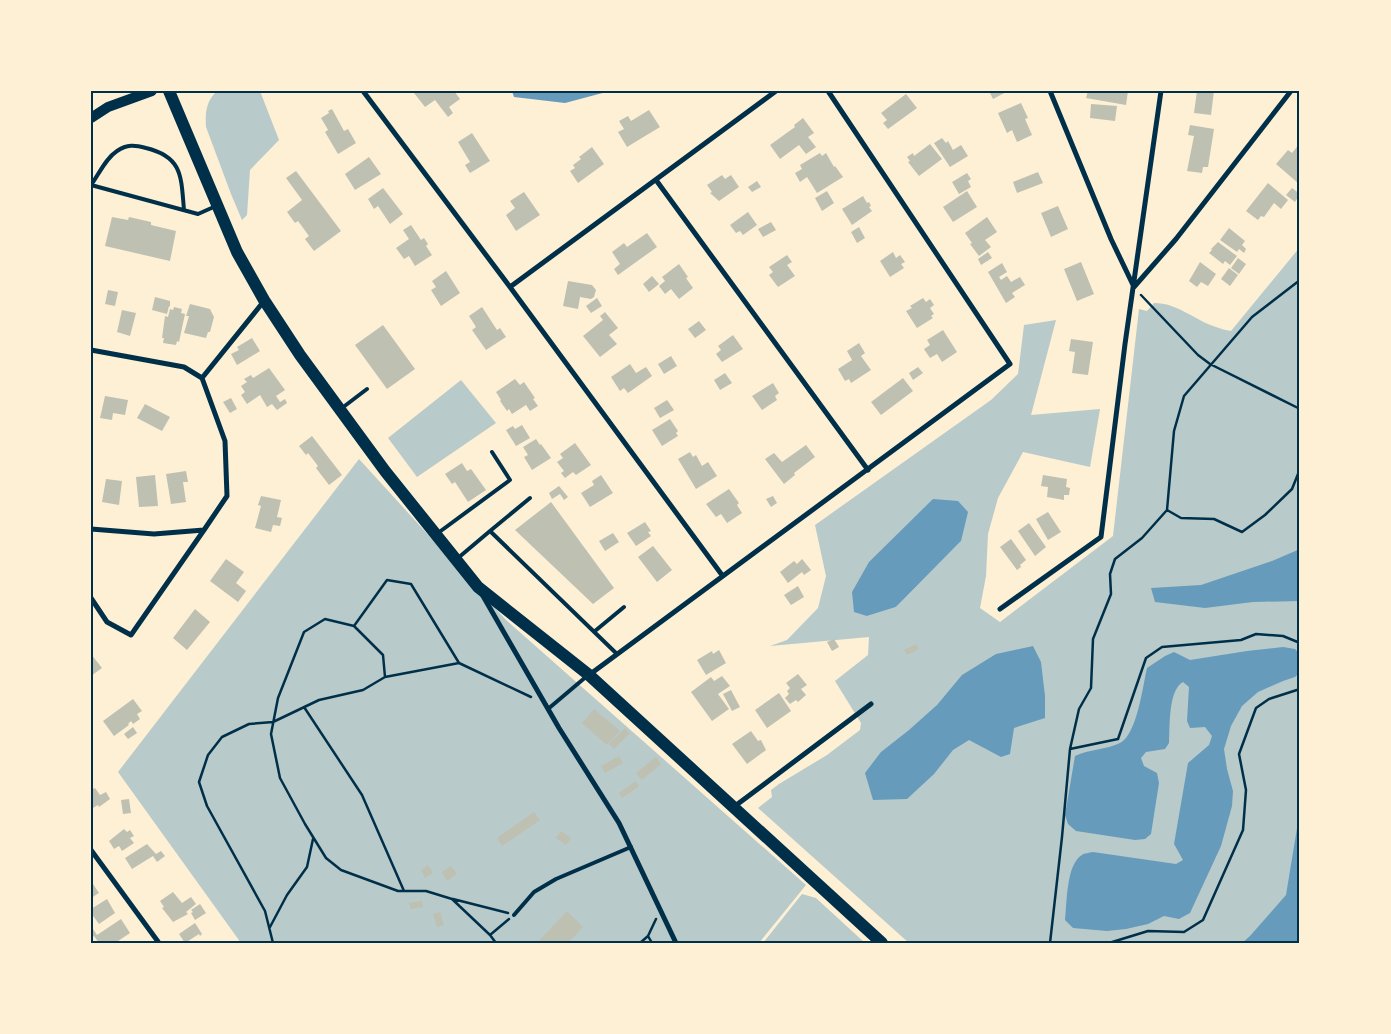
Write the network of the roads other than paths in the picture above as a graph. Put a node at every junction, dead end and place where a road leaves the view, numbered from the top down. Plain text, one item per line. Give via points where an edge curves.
1 (152, 91) edge
2 (169, 91) edge
3 (363, 91) edge
4 (776, 91) edge
5 (828, 91) edge
6 (1050, 91) edge
7 (1161, 91) edge
8 (1292, 91) edge
9 (91, 118) edge
10 (656, 180) junction
11 (91, 185) edge
12 (217, 206) junction
13 (184, 210) junction
14 (1134, 287) junction
15 (510, 288) junction
16 (264, 300) junction
17 (91, 350) edge
18 (202, 378) junction
19 (367, 389) dead end
20 (340, 409) junction
21 (492, 452) dead end
22 (868, 470) junction
23 (530, 498) dead end
24 (91, 529) edge
25 (204, 530) junction
26 (490, 530) junction
27 (436, 534) junction
28 (456, 560) junction
29 (722, 575) junction
30 (478, 587) junction
31 (91, 598) edge
32 (624, 608) dead end
33 (1000, 609) dead end
34 (595, 631) junction
35 (617, 654) junction
36 (588, 675) junction
37 (871, 704) dead end
38 (548, 709) junction
39 (734, 806) junction
40 (631, 847) junction
41 (91, 850) edge
42 (514, 915) road end
43 (159, 943) edge
44 (676, 943) edge
45 (882, 943) edge

1 - 9 main road via 108,107
2 - 12 main road
3 - 15 street
4 - 10 street
5 - 22 street via 1010,364
6 - 14 street
7 - 14 street
8 - 14 street via 1176,239
10 - 15 street
10 - 22 street
11 - 13 lane
11 - 13 lane via 115,152 124,146 155,150 175,164
12 - 13 lane via 198,214
12 - 16 main road via 236,252
14 - 33 street via 1101,537
15 - 29 street
16 - 18 street
16 - 20 main road
17 - 18 street via 184,367
18 - 25 street via 226,441 227,496
19 - 20 lane
20 - 27 main road
21 - 27 lane via 510,480
22 - 29 street
23 - 26 lane
24 - 25 street via 154,534
25 - 31 street via 130,635 107,622
26 - 28 lane
26 - 34 lane
27 - 28 main road
28 - 30 main road
29 - 35 street
30 - 36 main road
30 - 38 street
32 - 34 lane
34 - 35 lane
35 - 36 street
36 - 38 lane
36 - 39 main road
37 - 39 street
38 - 40 street via 619,822
39 - 45 main road
40 - 42 lane via 556,879 534,892
40 - 44 street
41 - 43 street

